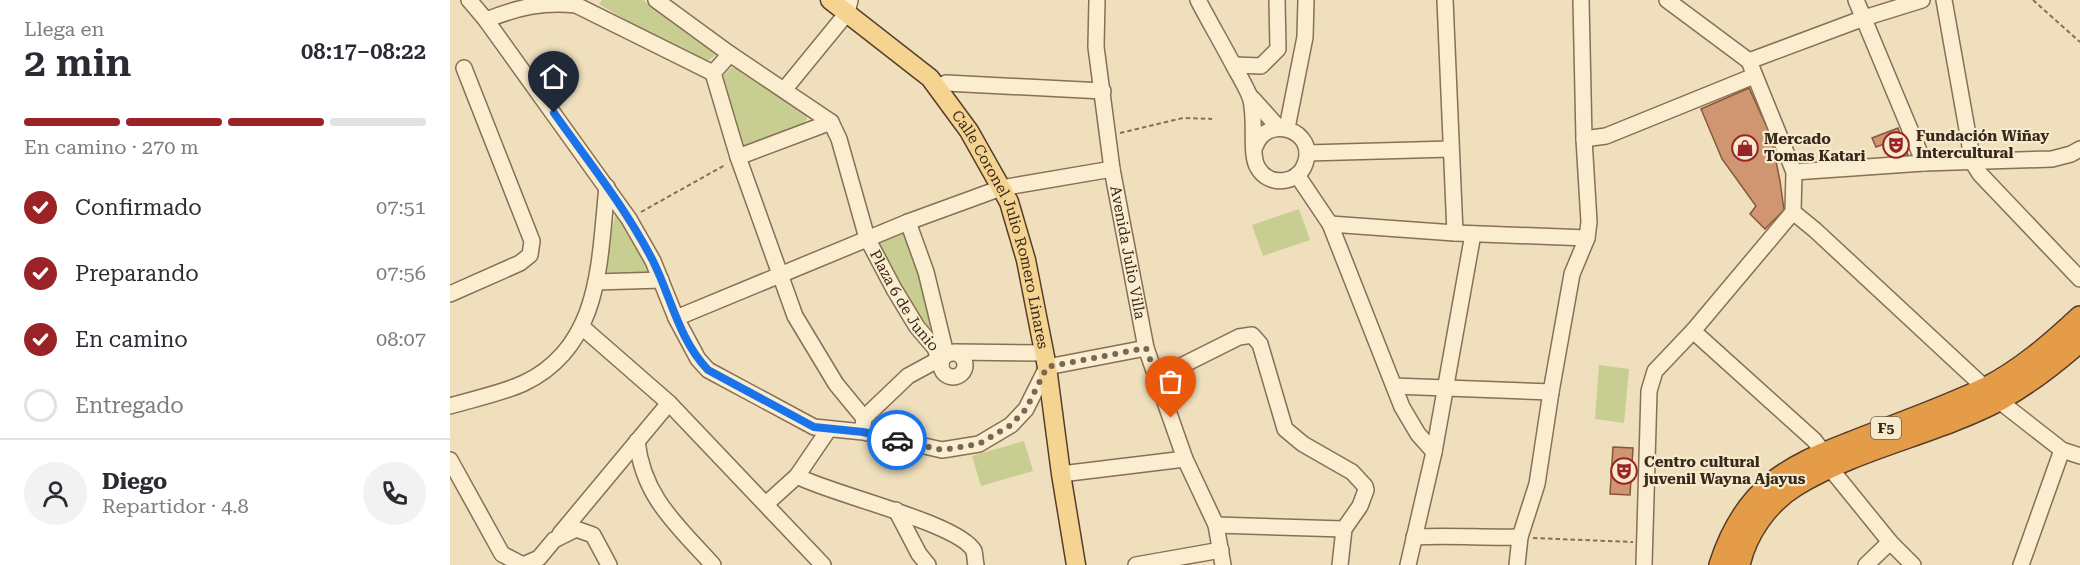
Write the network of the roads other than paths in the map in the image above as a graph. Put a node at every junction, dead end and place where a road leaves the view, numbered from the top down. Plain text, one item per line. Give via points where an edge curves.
1 (469, 0) edge
2 (656, 0) edge
3 (830, 0) edge
4 (1097, 0) edge
5 (1198, 0) edge
6 (1277, 0) edge
7 (1306, 0) edge
8 (1445, 0) edge
9 (1581, 0) edge
10 (1667, 0) edge
11 (1856, 0) edge
12 (1922, 0) edge
13 (1944, 0) edge
14 (848, 7) edge
15 (1864, 18) junction
16 (486, 20) junction
17 (730, 54) junction
18 (1234, 65) junction
19 (464, 68) dead end
20 (1751, 68) junction
21 (713, 73) junction
22 (937, 87) junction
23 (784, 90) junction
24 (1103, 91) junction
25 (1250, 96) junction
26 (831, 122) junction
27 (1282, 128) junction
28 (1584, 139) junction
29 (1255, 147) junction
30 (1450, 149) junction
31 (2080, 149) edge
32 (1307, 153) junction
33 (738, 158) junction
34 (1924, 163) junction
35 (1973, 163) junction
36 (1112, 169) junction
37 (1794, 172) junction
38 (1297, 175) junction
39 (608, 187) junction
40 (1001, 188) junction
41 (1793, 212) junction
42 (908, 222) junction
43 (1330, 224) junction
44 (1455, 233) junction
45 (1473, 234) junction
46 (867, 238) junction
47 (1587, 238) junction
48 (780, 274) junction
49 (2080, 279) edge
50 (661, 280) junction
51 (596, 282) junction
52 (450, 294) edge
53 (2080, 317) edge
54 (676, 318) junction
55 (582, 327) junction
56 (1693, 331) junction
57 (2080, 341) edge
58 (1146, 348) junction
59 (977, 352) junction
60 (945, 358) junction
61 (1045, 360) junction
62 (965, 367) junction
63 (1157, 378) junction
64 (1394, 386) junction
65 (1445, 387) junction
66 (1551, 392) junction
67 (1992, 394) junction
68 (669, 403) junction
69 (450, 406) edge
70 (863, 425) junction
71 (829, 429) junction
72 (637, 441) junction
73 (2062, 450) junction
74 (1434, 452) junction
75 (2080, 456) edge
76 (450, 459) edge
77 (1185, 459) junction
78 (1827, 461) junction
79 (1061, 474) junction
80 (797, 476) junction
81 (766, 504) junction
82 (896, 510) junction
83 (1216, 525) junction
84 (1344, 529) junction
85 (1414, 537) junction
86 (1520, 537) junction
87 (554, 540) junction
88 (1890, 542) junction
89 (1222, 558) edge
90 (504, 560) edge
91 (1074, 561) edge
92 (609, 565) edge
93 (713, 565) edge
94 (823, 565) edge
95 (928, 565) edge
96 (976, 565) edge
97 (1136, 565) edge
98 (1340, 565) edge
99 (1408, 565) edge
100 (1517, 565) edge
101 (1644, 565) edge
102 (1720, 565) edge
103 (1739, 565) edge
104 (1866, 565) edge
105 (1913, 565) edge
106 (2021, 565) edge

1 - 16 street
2 - 17 street
3 - 14 main road, Calle Coronel Julio Romero Linares
4 - 24 street, Avenida Julio Villa via 1096,47
5 - 18 street
6 - 18 street via 1278,49 1261,66
7 - 27 street via 1305,37
8 - 30 street
9 - 28 street
10 - 20 street
11 - 15 street
12 - 15 street
13 - 35 street
14 - 22 main road, Calle Coronel Julio Romero Linares
14 - 23 street
15 - 20 street
15 - 34 street
16 - 21 street via 513,9 554,2 576,5
16 - 39 street
17 - 21 street
17 - 23 street
18 - 25 street
19 - 52 street via 532,241 530,255 520,263
20 - 28 street via 1606,136
20 - 37 street
21 - 33 street
22 - 24 street via 946,83
22 - 40 main road, Calle Coronel Julio Romero Linares via 969,131
23 - 26 street
24 - 36 street, Avenida Julio Villa
25 - 27 street
25 - 29 street
26 - 33 street
26 - 46 street, Plaza 6 de Junio
27 - 29 street via 1261,135
27 - 32 street via 1302,138
28 - 47 street
29 - 38 street via 1254,161 1264,176 1282,181
30 - 32 street
30 - 44 street
31 - 35 street via 2052,159
32 - 38 street
33 - 48 street
34 - 35 street
34 - 37 street
35 - 49 street
36 - 40 street
36 - 58 street, Avenida Julio Villa
37 - 41 street
38 - 43 street
39 - 50 street
39 - 51 street
40 - 42 street
40 - 61 main road, Calle Coronel Julio Romero Linares via 1026,260
41 - 56 street
41 - 67 street
42 - 46 street
42 - 60 street, Plaza 6 de Junio via 926,272
43 - 44 street
43 - 64 street
44 - 45 street
45 - 47 street
45 - 65 street
46 - 48 street
46 - 60 street, Plaza 6 de Junio via 917,327
47 - 66 street via 1572,274
48 - 54 street
48 - 70 street via 795,316
50 - 51 street
50 - 54 street
51 - 55 street
53 - 67 highway, F5
54 - 71 street via 708,370 783,412 814,427
55 - 68 street
55 - 69 street via 552,366 524,383
56 - 78 street via 1814,440
56 - 101 street via 1656,371 1649,391
57 - 67 highway, F5 via 2039,375
58 - 61 street
58 - 63 street, Avenida Julio Villa
59 - 60 street
59 - 61 street
59 - 62 street
60 - 62 street via 964,359
60 - 62 street via 943,372 950,377 958,376
60 - 70 street via 908,376
61 - 70 street via 1026,409 1011,425 979,444 942,450
61 - 79 main road, Calle Coronel Julio Romero Linares
63 - 77 street, Avenida Julio Villa
63 - 84 street via 1239,337 1252,335 1260,344 1285,429 1352,472 1365,486 1360,506
64 - 65 street
64 - 74 street via 1418,434
65 - 66 street
65 - 74 street
66 - 86 street via 1537,484
67 - 73 street
67 - 78 highway, F5
68 - 72 street
68 - 81 street
70 - 71 street
71 - 80 street
72 - 87 street
72 - 93 street via 643,474 659,505
73 - 75 street
73 - 106 street
74 - 85 street
76 - 90 street
77 - 79 street
77 - 83 street, Avenida Julio Villa
78 - 88 street
78 - 102 highway, F5 via 1805,462 1777,479 1751,504 1737,523
78 - 103 highway, F5 via 1769,507 1751,533
79 - 91 main road, Calle Coronel Julio Romero Linares
80 - 81 street
80 - 82 street
81 - 94 street
82 - 95 street
82 - 96 street via 962,540 974,551
83 - 84 street
83 - 89 street, Avenida Julio Villa
84 - 98 street
85 - 86 street
85 - 99 street
86 - 100 street
87 - 90 street via 539,558 523,565
87 - 92 street via 576,529 593,535
88 - 104 street
88 - 105 street
89 - 97 street

